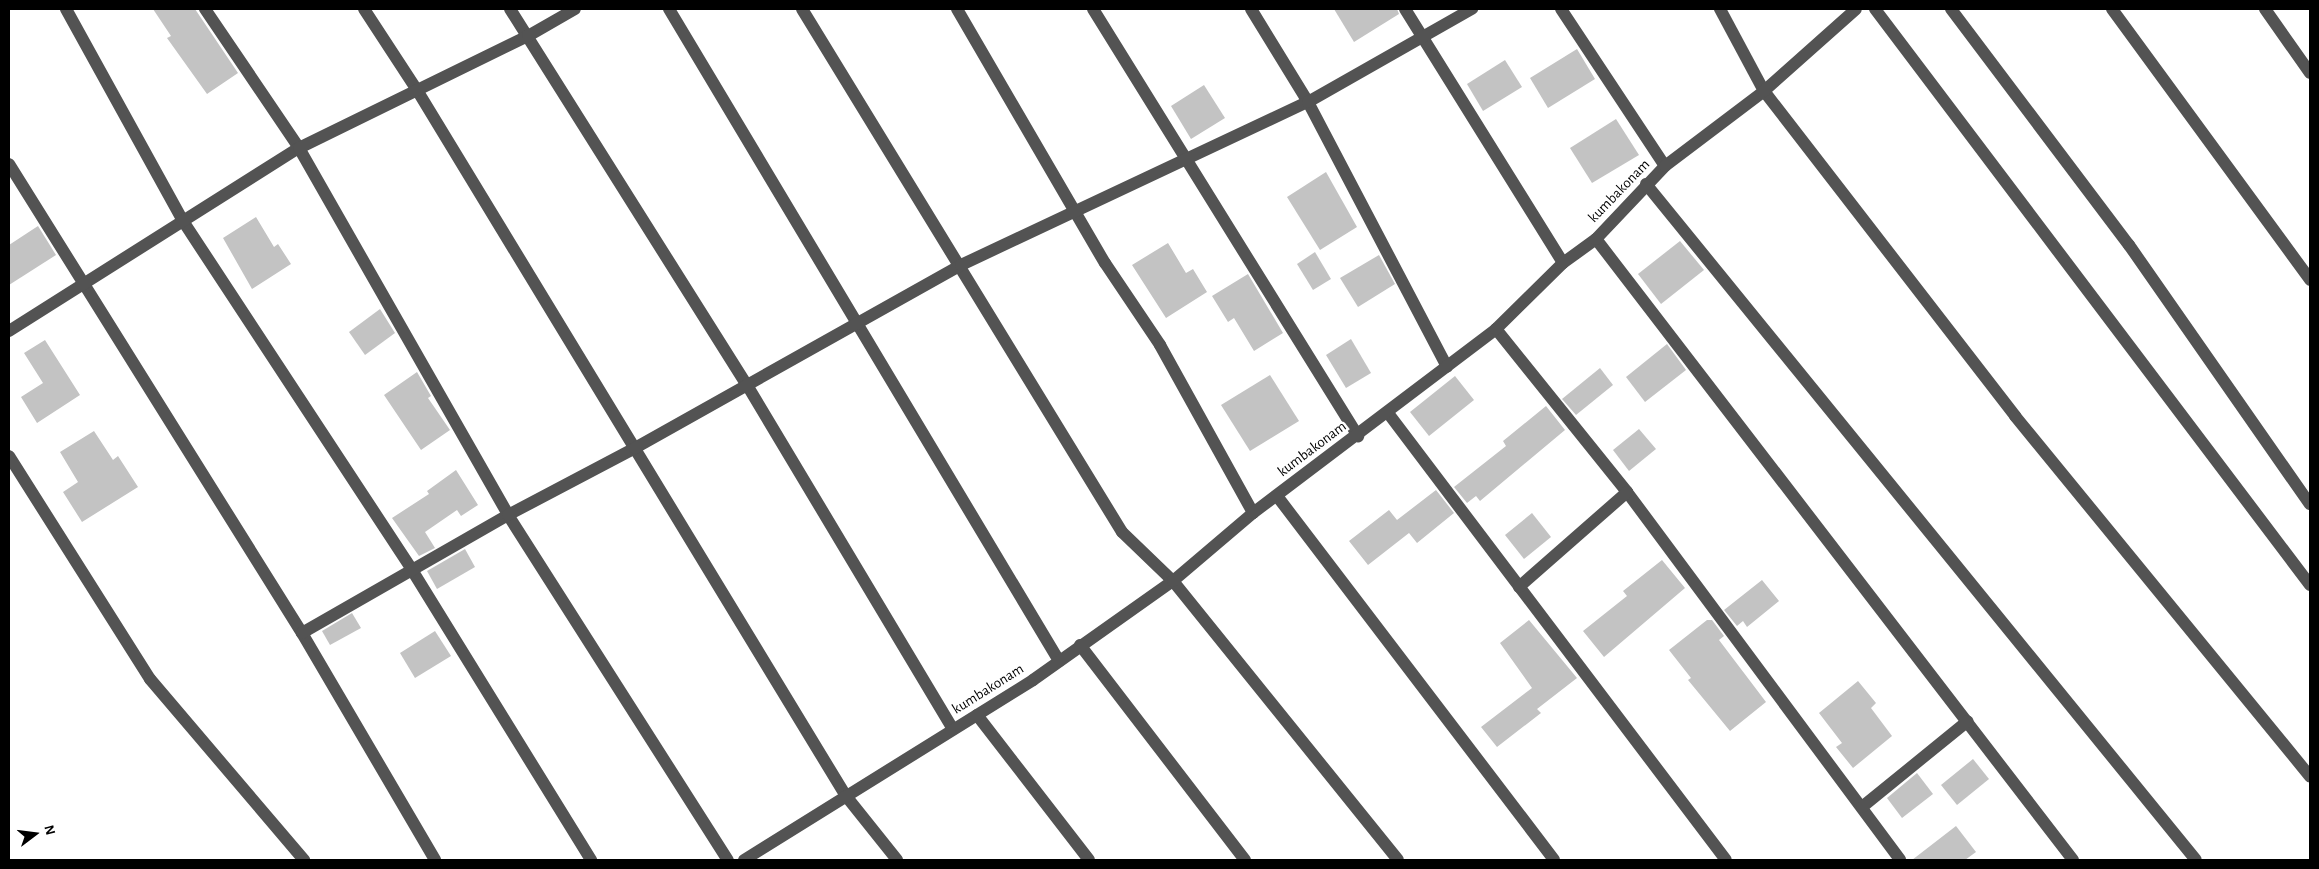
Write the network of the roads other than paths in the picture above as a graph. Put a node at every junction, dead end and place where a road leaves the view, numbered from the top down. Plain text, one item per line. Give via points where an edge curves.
1 (66, 9) edge
2 (205, 9) edge
3 (364, 9) edge
4 (510, 9) edge
5 (575, 9) edge
6 (669, 9) edge
7 (802, 9) edge
8 (957, 9) edge
9 (1093, 9) edge
10 (1251, 9) edge
11 (1405, 9) edge
12 (1472, 9) edge
13 (1562, 9) edge
14 (1720, 9) edge
15 (1856, 9) edge
16 (1875, 9) edge
17 (1951, 9) edge
18 (2112, 9) edge
19 (2265, 9) edge
20 (528, 36) junction
21 (1423, 38) junction
22 (2310, 73) edge
23 (417, 90) junction
24 (1764, 90) junction
25 (1308, 102) junction
26 (298, 148) junction
27 (1184, 161) junction
28 (9, 164) edge
29 (1665, 166) junction
30 (1646, 184) junction
31 (1073, 210) junction
32 (183, 221) junction
33 (1596, 239) junction
34 (1563, 263) junction
35 (961, 265) junction
36 (2310, 280) edge
37 (83, 287) junction
38 (859, 324) junction
39 (1496, 329) junction
40 (9, 331) edge
41 (1447, 367) junction
42 (747, 385) junction
43 (1388, 413) junction
44 (1358, 436) junction
45 (635, 448) junction
46 (9, 456) edge
47 (1626, 492) junction
48 (1277, 496) junction
49 (2310, 504) edge
50 (1253, 513) junction
51 (508, 515) junction
52 (412, 570) junction
53 (1172, 581) junction
54 (2310, 584) edge
55 (1519, 586) junction
56 (302, 633) junction
57 (1080, 645) junction
58 (1059, 661) junction
59 (977, 715) junction
60 (1968, 721) junction
61 (954, 729) junction
62 (2310, 777) edge
63 (846, 796) junction
64 (1862, 807) junction
65 (761, 856) edge
66 (304, 860) edge
67 (435, 860) edge
68 (591, 860) edge
69 (728, 860) edge
70 (744, 860) edge
71 (897, 860) edge
72 (1089, 860) edge
73 (1245, 860) edge
74 (1398, 860) edge
75 (1554, 860) edge
76 (1726, 860) edge
77 (1900, 860) edge
78 (2073, 860) edge
79 (2196, 860) edge

1 - 32 street
2 - 26 street
3 - 23 street
4 - 20 street
5 - 20 street
6 - 38 street
7 - 35 street
8 - 31 street
9 - 27 street
10 - 25 street
11 - 21 street
12 - 21 street
13 - 29 street
14 - 24 street
15 - 24 street, kumbakonam
16 - 54 street
17 - 49 street via 2129,244
18 - 36 street
19 - 22 street
20 - 23 street
20 - 42 street
21 - 25 street
21 - 34 street
23 - 26 street
23 - 45 street
24 - 29 street, kumbakonam
24 - 62 street via 2015,416
25 - 27 street
25 - 41 street
26 - 32 street
26 - 51 street
27 - 31 street
27 - 44 street
28 - 37 street
29 - 30 street, kumbakonam
30 - 33 street, kumbakonam
30 - 79 street
31 - 35 street
31 - 50 street via 1160,345
32 - 37 street
32 - 52 street
33 - 34 street, kumbakonam
33 - 60 street
34 - 39 street, kumbakonam
35 - 38 street
35 - 53 street via 1122,532
37 - 40 street
37 - 56 street
38 - 42 street
38 - 58 street
39 - 41 street, kumbakonam
39 - 47 street
41 - 43 street, kumbakonam
42 - 45 street
42 - 61 street
43 - 44 street, kumbakonam
43 - 55 street
44 - 48 street, kumbakonam
45 - 51 street
45 - 63 street
46 - 66 street via 150,679
47 - 55 street
47 - 64 street
48 - 50 street, kumbakonam
48 - 75 street
50 - 53 street, kumbakonam
51 - 52 street
51 - 69 street
52 - 56 street
52 - 68 street
53 - 57 street, kumbakonam
53 - 74 street
55 - 76 street
56 - 67 street
57 - 58 street, kumbakonam
57 - 73 street
58 - 59 street, kumbakonam
59 - 61 street, kumbakonam
59 - 72 street
60 - 64 street
60 - 78 street
61 - 63 street, kumbakonam
63 - 65 street, kumbakonam
63 - 71 street
64 - 77 street
65 - 70 street, kumbakonam

